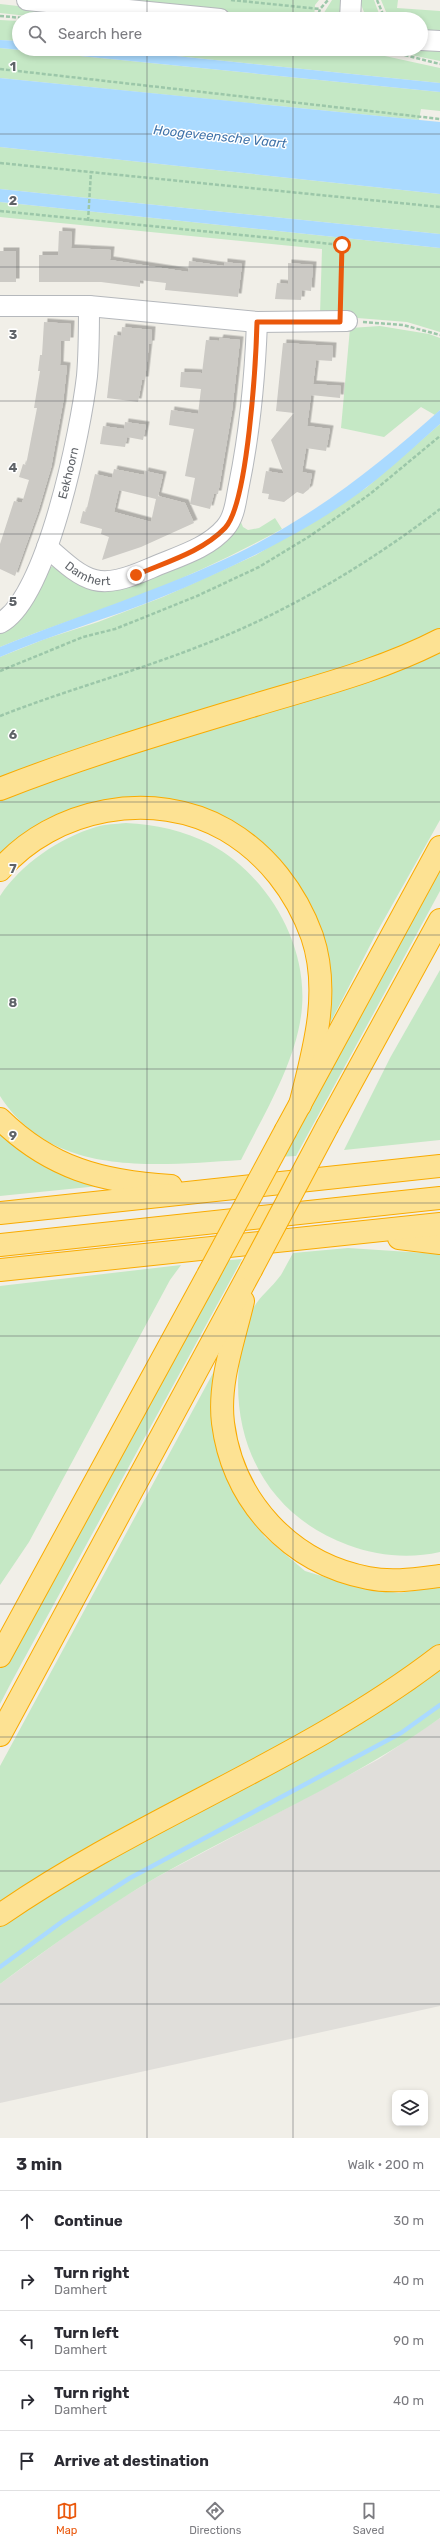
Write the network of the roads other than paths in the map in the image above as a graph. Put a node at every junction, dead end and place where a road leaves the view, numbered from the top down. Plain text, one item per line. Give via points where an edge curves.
1 (27, 0) edge
2 (351, 0) edge
3 (58, 1) edge
4 (157, 12) edge
5 (350, 12) edge
6 (428, 41) edge
7 (440, 42) edge
8 (0, 306) edge
9 (89, 306) junction
10 (344, 321) road end
11 (257, 322) junction
12 (47, 548) junction
13 (0, 623) edge
14 (440, 640) edge
15 (0, 789) edge
16 (440, 847) edge
17 (0, 870) edge
18 (440, 920) edge
19 (300, 1105) junction
20 (0, 1119) edge
21 (440, 1166) edge
22 (232, 1189) junction
23 (440, 1198) edge
24 (0, 1213) edge
25 (440, 1224) edge
26 (352, 1234) junction
27 (440, 1242) edge
28 (0, 1245) edge
29 (0, 1270) edge
30 (251, 1270) junction
31 (52, 1560) junction
32 (440, 1576) edge
33 (0, 1624) edge
34 (0, 1656) edge
35 (440, 1656) edge
36 (0, 1735) edge
37 (0, 1915) edge

1 - 3 street
2 - 5 street
3 - 4 street
6 - 7 street
8 - 9 street
9 - 11 street
9 - 12 street, Eekhoorn via 87,375 81,414 65,486
10 - 11 street
11 - 12 street, Damhert via 250,423 235,504 226,527 196,549 136,575 108,582 81,577
12 - 13 street, Eekhoorn via 27,597 14,613
14 - 15 highway via 415,653 350,677 113,748
16 - 19 highway
17 - 19 highway via 29,844 58,825 113,810 139,808 197,818 226,830 254,850 281,878 299,906 312,937 319,970 317,1039
18 - 30 highway, bridge
19 - 31 highway, bridge
20 - 22 highway via 17,1136 51,1159 80,1171 149,1184
21 - 22 highway
22 - 24 highway
23 - 28 highway
25 - 26 highway
26 - 27 highway
26 - 29 highway
30 - 32 highway via 223,1386 223,1422 229,1452 240,1482 255,1507 279,1536 320,1563 342,1572 369,1579 406,1581
30 - 36 highway
31 - 33 highway
31 - 34 highway
35 - 37 highway via 371,1705 79,1864

